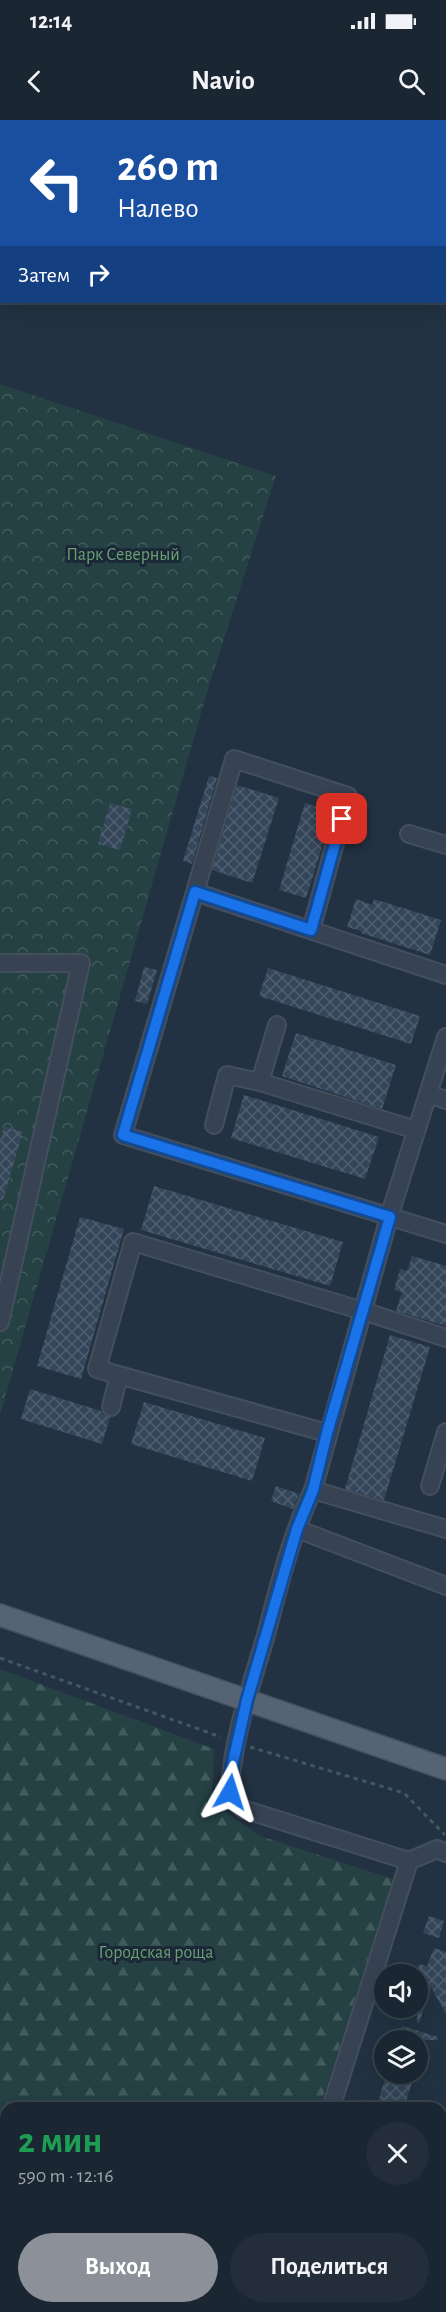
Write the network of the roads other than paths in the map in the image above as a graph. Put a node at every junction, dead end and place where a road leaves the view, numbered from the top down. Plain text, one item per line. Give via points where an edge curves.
1 (409, 834) dead end
2 (446, 845) edge
3 (195, 892) junction
4 (311, 930) junction
5 (0, 963) edge
6 (446, 975) edge
7 (277, 1025) dead end
8 (446, 1037) edge
9 (260, 1082) junction
10 (428, 1094) junction
11 (446, 1100) edge
12 (214, 1125) dead end
13 (416, 1130) junction
14 (390, 1217) junction
15 (446, 1234) edge
16 (363, 1311) junction
17 (0, 1322) edge
18 (446, 1338) edge
19 (119, 1375) junction
20 (111, 1407) dead end
21 (446, 1432) edge
22 (327, 1433) junction
23 (430, 1486) dead end
24 (313, 1490) junction
25 (446, 1528) edge
26 (297, 1529) junction
27 (446, 1586) edge
28 (0, 1615) edge
29 (247, 1700) junction
30 (446, 1769) edge
31 (446, 1853) edge
32 (409, 1861) junction
33 (334, 2102) edge

1 - 2 street
3 - 4 street
3 - 4 street via 234,759 348,796
3 - 14 street via 123,1135
4 - 6 street
5 - 17 street via 81,963
7 - 9 street
8 - 10 street
9 - 12 street via 227,1075
9 - 13 street
10 - 11 street
10 - 13 street
13 - 14 street
14 - 15 street
14 - 16 street
16 - 18 street
16 - 19 street via 133,1242 97,1369
16 - 22 street
19 - 20 street
19 - 22 street
21 - 23 street
22 - 24 street
24 - 25 street
24 - 26 street
26 - 27 street
26 - 29 street
28 - 29 main road
29 - 30 main road
29 - 32 street via 230,1792 243,1809
31 - 32 street via 437,1849
32 - 33 street

